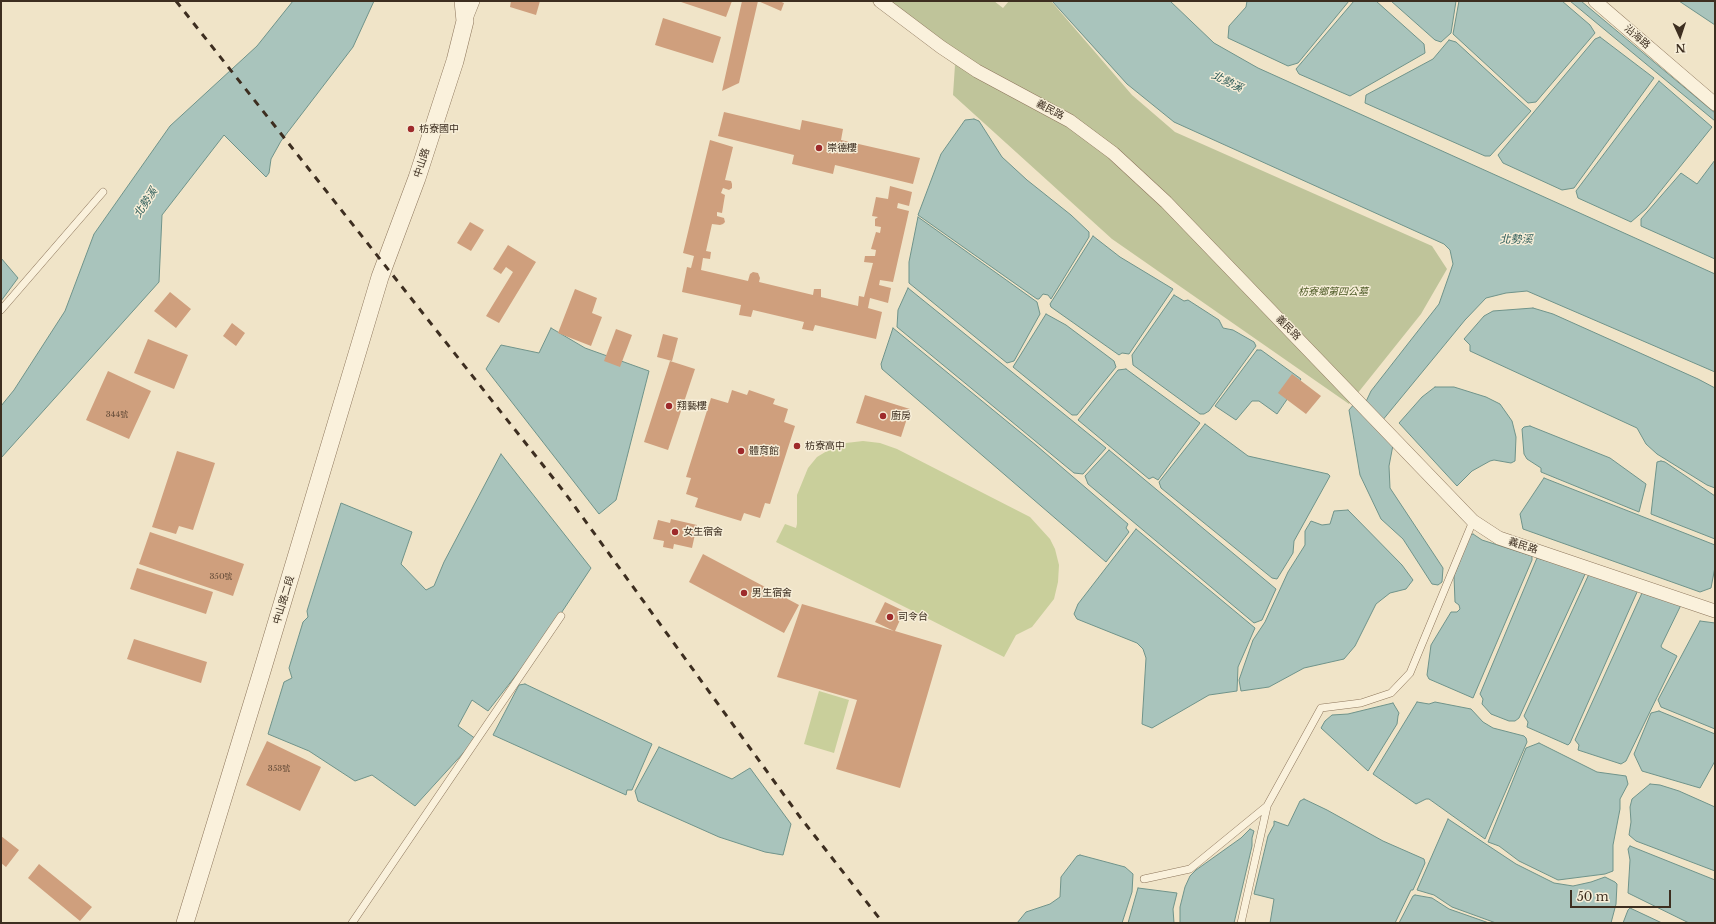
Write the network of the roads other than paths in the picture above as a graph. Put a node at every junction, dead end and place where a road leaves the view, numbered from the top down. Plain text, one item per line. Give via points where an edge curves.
1 (463, 1) edge
2 (473, 1) edge
3 (880, 1) edge
4 (1594, 1) edge
5 (465, 21) junction
6 (1715, 104) edge
7 (103, 192) dead end
8 (380, 277) joint
9 (1, 310) edge
10 (1473, 521) junction
11 (1715, 611) edge
12 (561, 616) dead end
13 (1267, 806) junction
14 (1144, 879) dead end
15 (185, 923) edge
16 (352, 923) edge
17 (1241, 923) edge

1 - 5 street, 中山路
2 - 5 street
3 - 10 street, 義民路 via 977,71 1070,121 1114,154 1172,208
4 - 6 street, 沿海路
5 - 8 street, 中山路 via 417,178
7 - 9 lane
8 - 15 street, 中山路二段
10 - 11 street, 義民路 via 1499,538
10 - 13 lane via 1410,673 1391,693 1361,703 1321,708
12 - 16 lane
13 - 14 lane via 1190,869
13 - 17 lane

